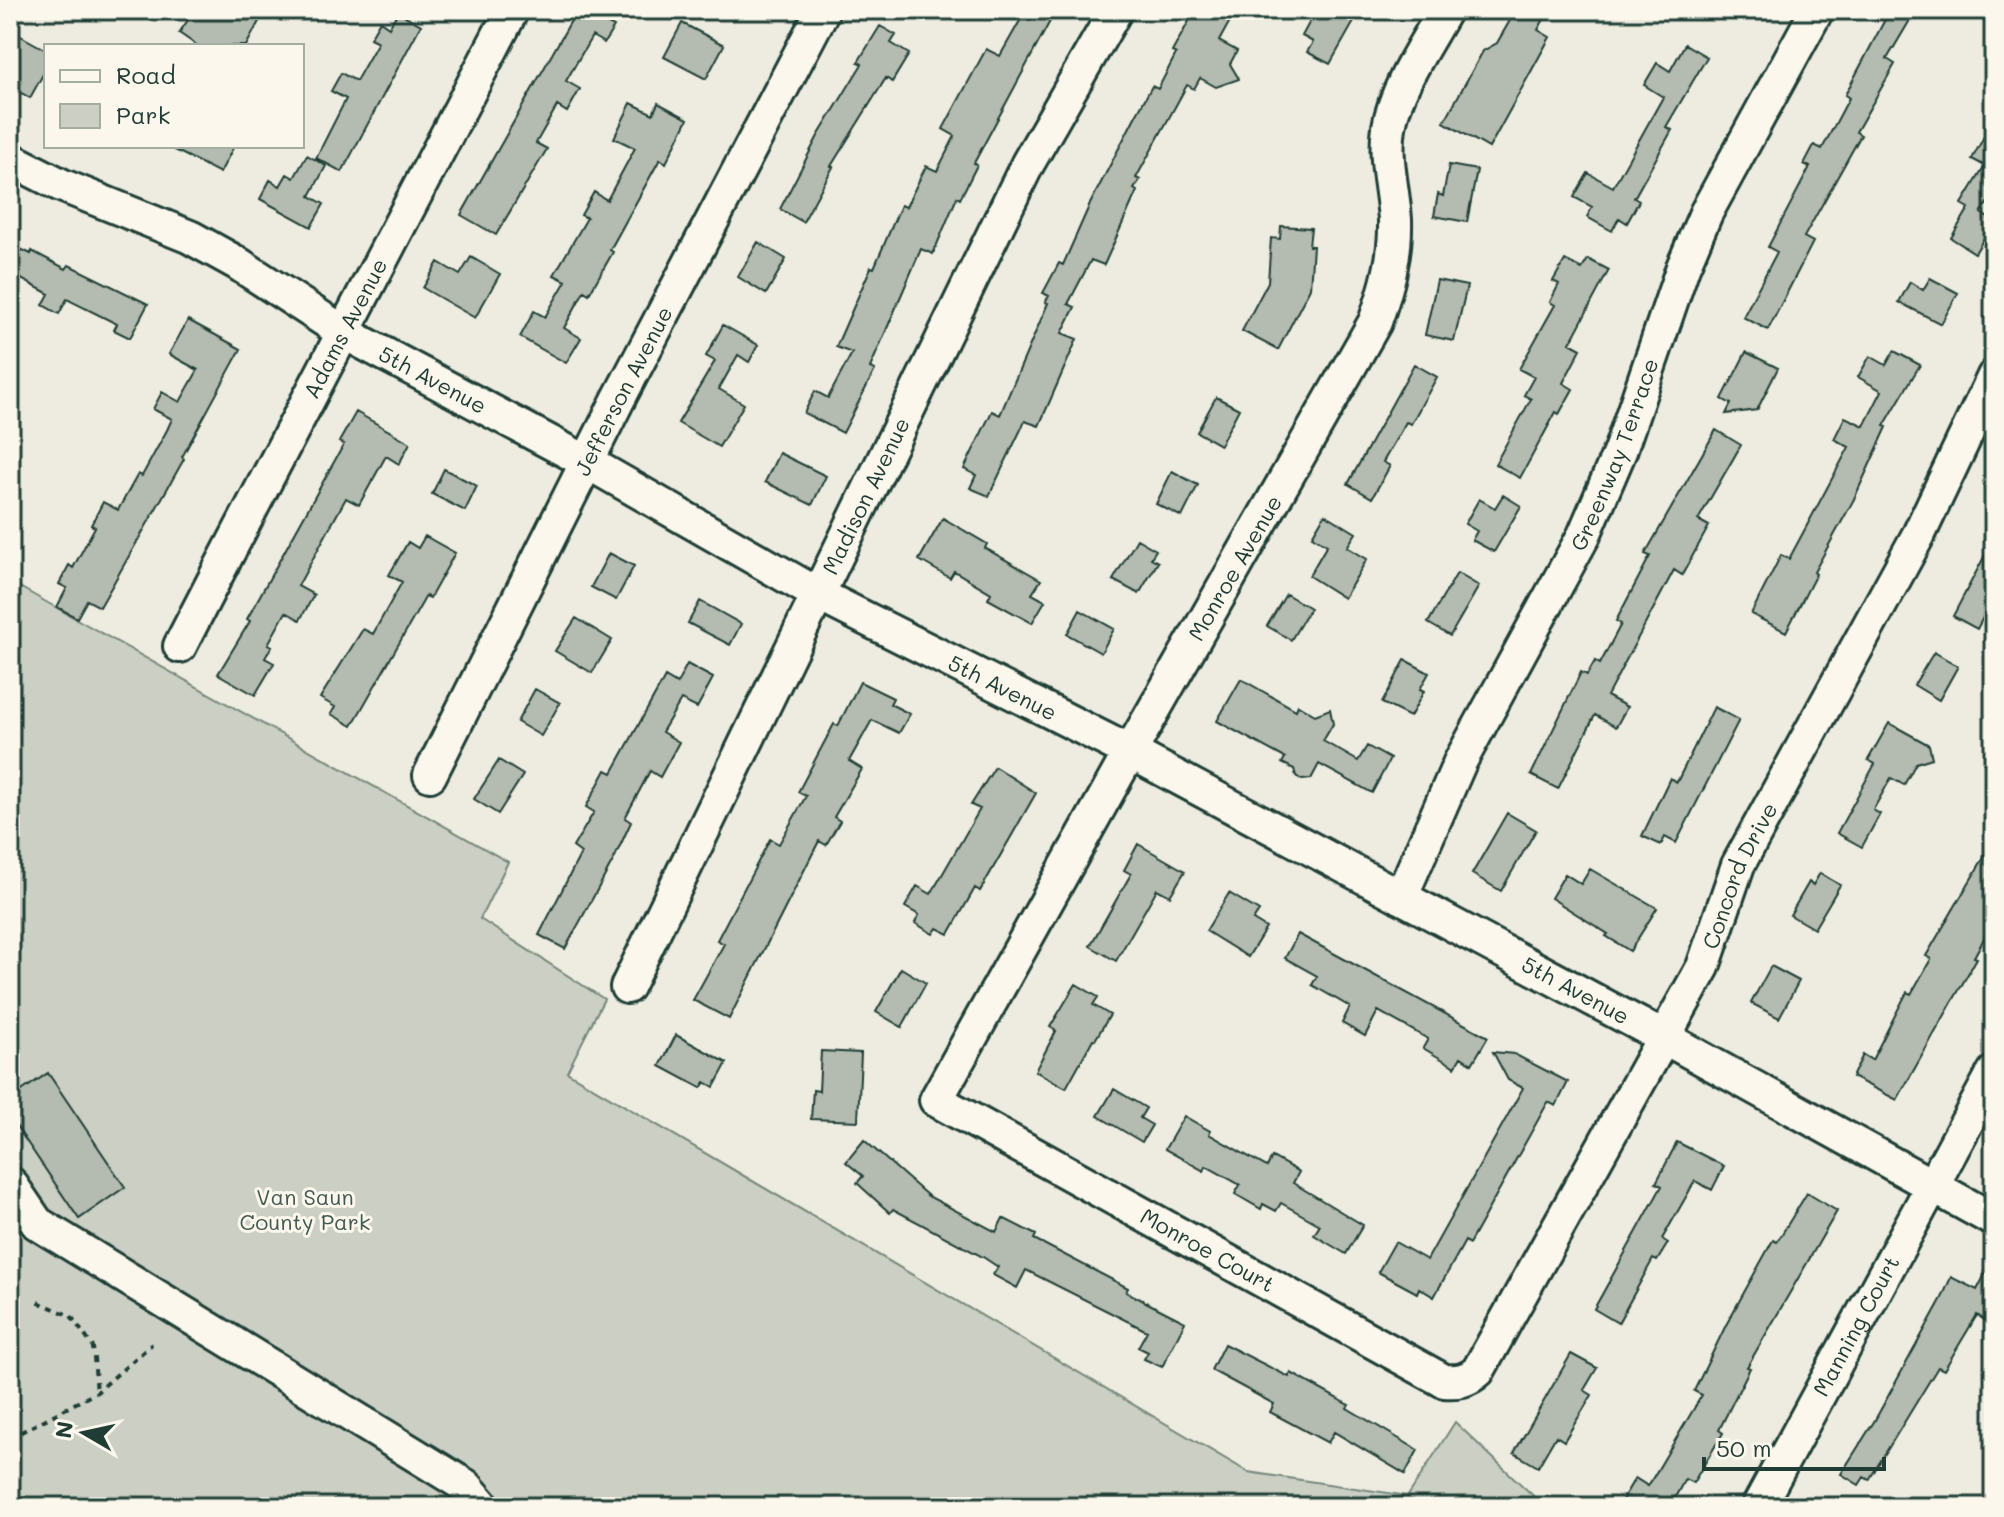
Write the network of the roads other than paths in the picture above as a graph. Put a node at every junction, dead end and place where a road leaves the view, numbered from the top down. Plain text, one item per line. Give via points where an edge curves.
1 (512, 10) edge
2 (823, 10) edge
3 (1116, 10) edge
4 (1445, 10) edge
5 (1817, 10) edge
6 (10, 159) edge
7 (343, 332) junction
8 (1994, 376) edge
9 (587, 462) junction
10 (819, 595) junction
11 (180, 646) dead end
12 (1130, 752) junction
13 (430, 775) dead end
14 (1401, 897) junction
15 (627, 987) dead end
16 (1665, 1038) junction
17 (1994, 1072) edge
18 (936, 1100) joint
19 (10, 1183) edge
20 (1932, 1186) junction
21 (1994, 1220) edge
22 (1478, 1371) joint
23 (484, 1507) edge
24 (1758, 1507) edge

1 - 7 street, Adams Avenue
2 - 9 street, Jefferson Avenue
3 - 10 street, Madison Avenue via 1028,163
4 - 12 street, Monroe Avenue via 1389,125 1394,250 1375,322
5 - 14 street, Greenway Terrace via 1706,213 1584,535 1460,762
6 - 7 street, 5th Avenue via 190,237
7 - 9 street, 5th Avenue
7 - 11 street, Adams Avenue
8 - 16 street, Concord Drive via 1919,534 1738,865 1703,967
9 - 10 street, 5th Avenue
9 - 13 street, Jefferson Avenue
10 - 12 street, 5th Avenue
10 - 15 street, Madison Avenue
12 - 14 street, 5th Avenue
12 - 18 street, Monroe Avenue
14 - 16 street, 5th Avenue
16 - 20 street, 5th Avenue
16 - 22 street, Concord Drive
17 - 20 street, Manning Court
18 - 22 street, Monroe Court via 1444,1381 1458,1382
19 - 23 street via 37,1223 466,1486
20 - 21 street, 5th Avenue
20 - 24 street, Manning Court

